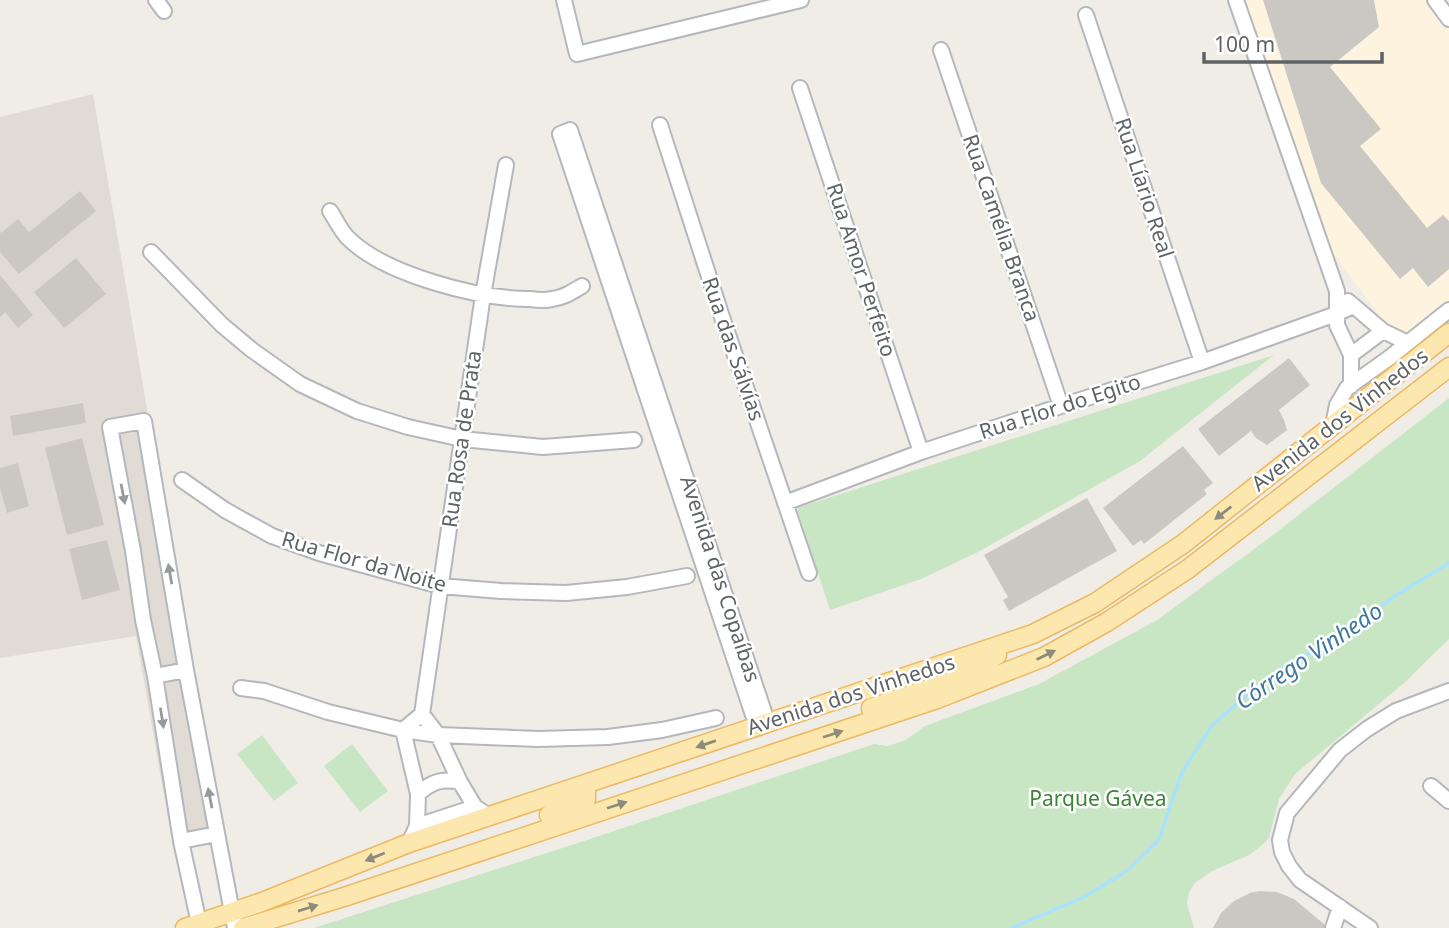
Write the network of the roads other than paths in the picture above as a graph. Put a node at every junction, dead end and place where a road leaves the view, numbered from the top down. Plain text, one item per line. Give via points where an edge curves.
1 (564, 0) edge
2 (801, 0) edge
3 (1236, 0) edge
4 (1435, 0) edge
5 (1086, 15) dead end
6 (1449, 19) edge
7 (941, 50) dead end
8 (800, 88) dead end
9 (660, 125) dead end
10 (506, 165) dead end
11 (330, 211) dead end
12 (151, 252) dead end
13 (582, 286) dead end
14 (1337, 291) junction
15 (483, 295) junction
16 (1353, 306) junction
17 (1449, 310) edge
18 (1336, 314) junction
19 (1383, 331) junction
20 (1449, 333) edge
21 (1408, 343) junction
22 (1351, 355) junction
23 (1202, 362) junction
24 (1446, 368) edge
25 (1351, 386) junction
26 (1061, 406) junction
27 (1333, 426) junction
28 (462, 439) junction
29 (634, 440) dead end
30 (922, 452) junction
31 (182, 480) dead end
32 (785, 503) junction
33 (809, 573) dead end
34 (687, 576) dead end
35 (440, 586) junction
36 (1033, 634) junction
37 (186, 670) junction
38 (155, 677) junction
39 (241, 688) dead end
40 (1449, 691) edge
41 (422, 714) junction
42 (716, 718) dead end
43 (874, 720) junction
44 (762, 725) junction
45 (403, 730) junction
46 (438, 735) junction
47 (460, 782) junction
48 (586, 785) junction
49 (1431, 786) dead end
50 (418, 794) junction
51 (1449, 801) edge
52 (482, 812) junction
53 (417, 827) junction
54 (217, 834) junction
55 (181, 841) junction
56 (409, 843) junction
57 (407, 875) junction
58 (1340, 907) junction
59 (237, 923) edge
60 (195, 927) edge
61 (1333, 928) edge
62 (1370, 928) edge

1 - 2 street via 578,54
3 - 14 street
4 - 6 street
5 - 23 street, Rua Líario Real
7 - 26 street, Rua Camélia Branca
8 - 30 street, Rua Amor Perfeito
9 - 32 street, Rua das Sálvías
10 - 15 street, Rua Rosa de Prata
11 - 15 street via 347,237 385,263
12 - 28 street via 222,325 300,384 357,411
13 - 15 street via 551,300
14 - 16 street
14 - 18 street
15 - 28 street, Rua Rosa de Prata
16 - 18 street, Rua Flor do Egito
16 - 19 street
17 - 21 street
18 - 22 street
18 - 23 street, Rua Flor do Egito
19 - 21 street
19 - 22 street
20 - 27 main road, Avenida dos Vinhedos
21 - 25 street
22 - 25 street
23 - 26 street, Rua Flor do Egito
43 -> 24 main road, Avenida dos Vinhedos via 1044,657 1107,622 1188,569
25 - 27 street via 1337,405
26 - 30 street, Rua Flor do Egito
27 -> 36 main road, Avenida dos Vinhedos via 1183,544 1095,603
28 - 29 street via 543,447
28 - 35 street, Rua Rosa de Prata
30 - 32 street, Rua Flor do Egito
31 - 35 street, Rua Flor da Noite via 272,536
32 - 33 street, Rua das Sálvías
34 - 35 street, Rua Flor da Noite via 566,593
35 - 41 street, Rua Rosa de Prata
36 - 43 main road via 957,679 870,709
36 - 44 main road, Avenida dos Vinhedos
37 - 38 street
37 -> 38 street via 144,421 110,427
54 -> 37 street
38 -> 55 street
39 - 45 street
40 - 58 street via 1395,711 1367,729 1340,750 1287,813 1280,841 1289,866 1300,880
41 - 45 street
41 - 46 street
42 - 46 street via 608,737
57 -> 43 main road, Avenida dos Vinhedos
44 - 44 street, Avenida das Copaíbas via 764,712 570,130 560,134 753,715
44 -> 48 main road, Avenida dos Vinhedos
45 - 46 street
45 - 50 street
46 - 47 street
47 - 50 street via 442,779
47 - 52 street
48 - 52 main road, Avenida dos Vinhedos
48 - 57 main road via 584,803
49 - 51 street
50 - 53 street
52 - 53 street
52 - 56 main road, Avenida dos Vinhedos
53 - 56 street
54 - 55 street
54 - 59 street
55 - 60 street
56 -> 59 main road, Avenida dos Vinhedos
59 -> 57 main road, Avenida dos Vinhedos via 347,896
58 - 61 street
58 - 62 street
59 - 60 main road, Avenida dos Vinhedos

